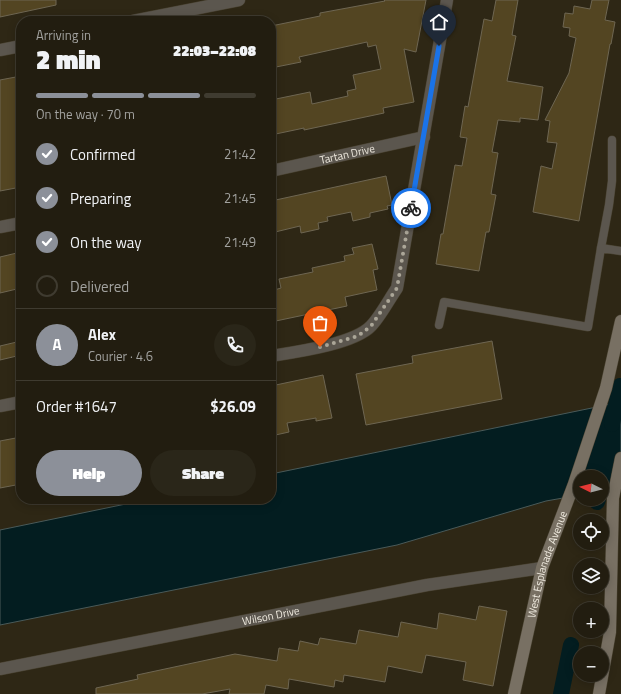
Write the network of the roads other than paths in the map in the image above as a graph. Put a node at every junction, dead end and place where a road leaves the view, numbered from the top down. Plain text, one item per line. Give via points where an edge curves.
1 (239, 0) edge
2 (447, 0) edge
3 (158, 16) edge
4 (16, 47) edge
5 (0, 50) edge
6 (424, 137) junction
7 (612, 140) dead end
8 (276, 170) edge
9 (16, 224) edge
10 (0, 227) edge
11 (601, 248) junction
12 (621, 251) edge
13 (621, 321) edge
14 (439, 325) dead end
15 (276, 355) edge
16 (16, 403) edge
17 (0, 406) edge
18 (621, 458) edge
19 (542, 568) junction
20 (0, 669) edge
21 (514, 694) edge
22 (599, 694) edge

1 - 3 street
2 - 6 street
4 - 5 street
6 - 8 street, Tartan Drive
6 - 15 street via 397,288 371,326 358,336 320,347
7 - 11 lane via 612,181
9 - 10 street
11 - 12 lane
11 - 14 lane via 588,327 444,302
13 - 19 main road, West Esplanade Avenue via 606,388
16 - 17 street
18 - 22 main road via 612,498 610,632
19 - 20 street, Wilson Drive via 427,585
19 - 21 main road, West Esplanade Avenue

